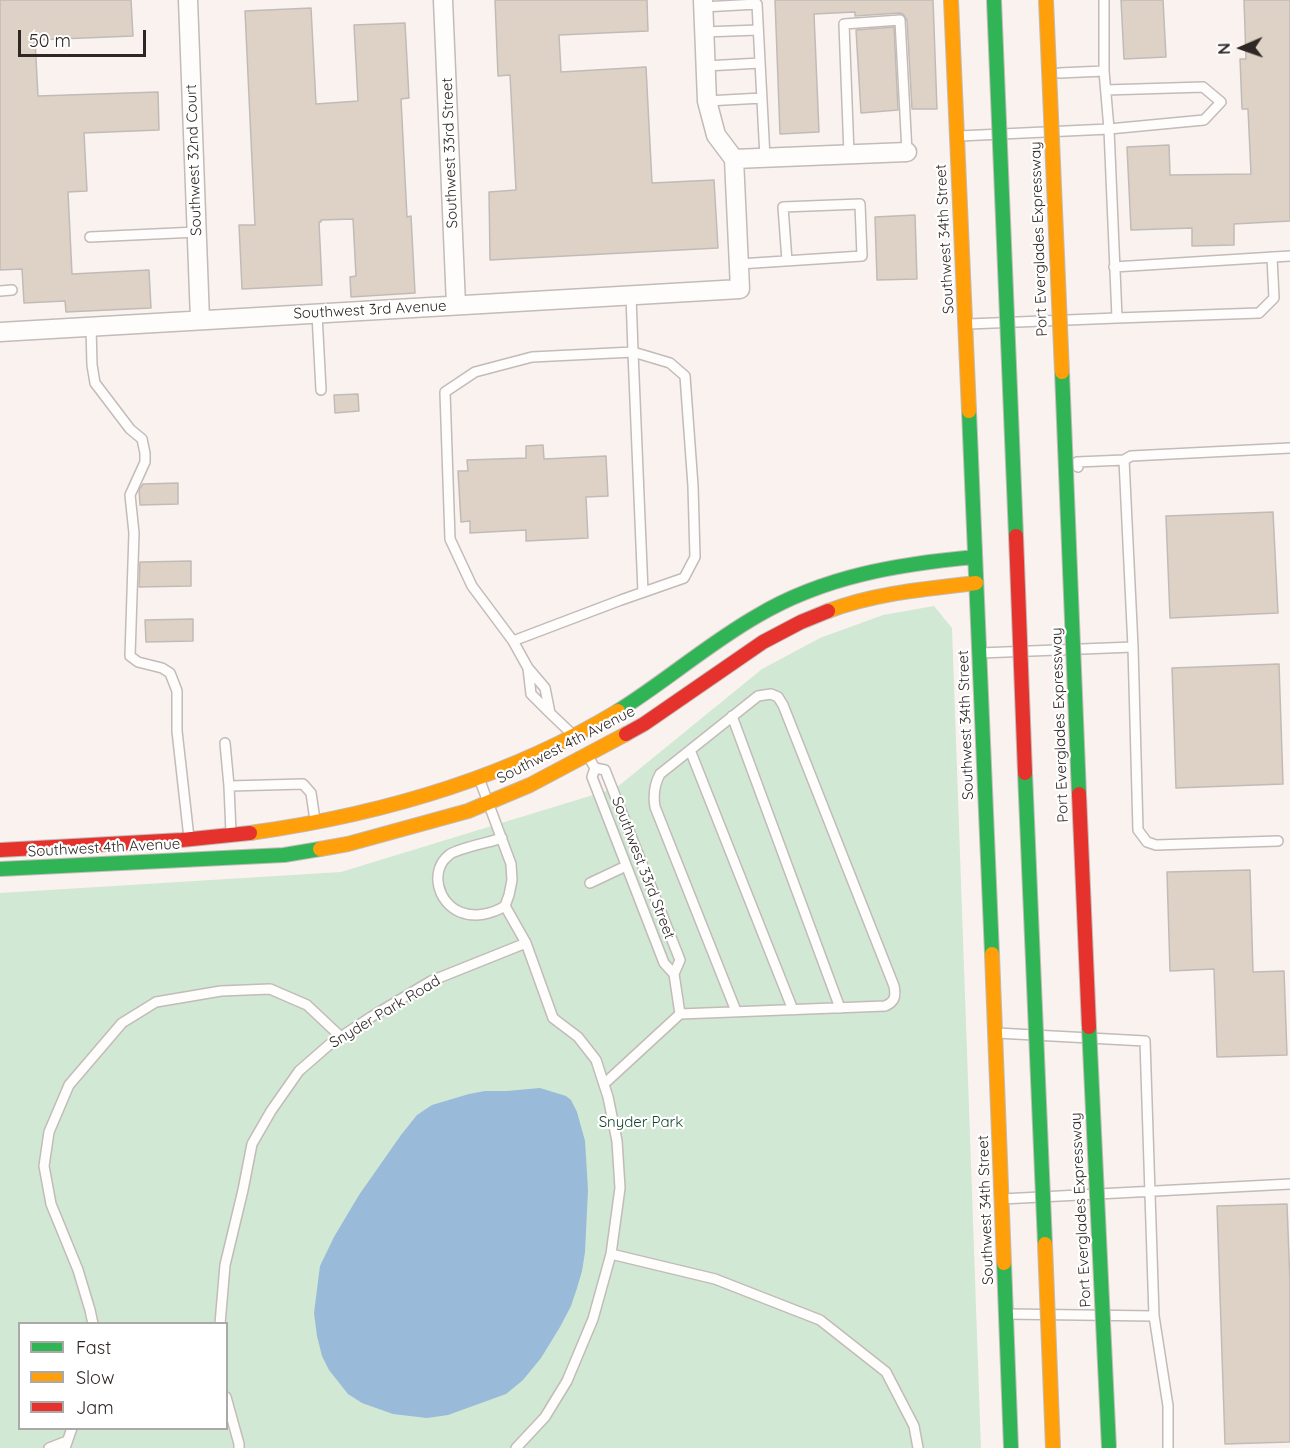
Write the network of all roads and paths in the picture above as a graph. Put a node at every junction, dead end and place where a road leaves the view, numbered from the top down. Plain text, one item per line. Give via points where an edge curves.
1 (188, 0) edge
2 (443, 0) edge
3 (951, 0) edge
4 (994, 0) edge
5 (1046, 0) edge
6 (1104, 0) edge
7 (703, 4) edge
8 (758, 30) junction
9 (704, 32) junction
10 (760, 63) junction
11 (706, 66) junction
12 (1104, 71) junction
13 (1059, 73) dead end
14 (1106, 90) junction
15 (762, 98) junction
16 (707, 101) junction
17 (1109, 129) junction
18 (957, 136) junction
19 (907, 152) joint
20 (849, 154) junction
21 (765, 158) junction
22 (734, 159) junction
23 (197, 232) junction
24 (90, 237) dead end
25 (1290, 256) edge
26 (1272, 257) junction
27 (787, 261) junction
28 (739, 264) junction
29 (1114, 267) junction
30 (12, 290) dead end
31 (0, 291) edge
32 (631, 295) junction
33 (456, 305) junction
34 (317, 314) junction
35 (1117, 318) junction
36 (200, 320) junction
37 (965, 324) junction
38 (91, 327) junction
39 (0, 332) edge
40 (633, 352) junction
41 (321, 390) dead end
42 (1290, 448) edge
43 (1124, 460) junction
44 (1078, 473) dead end
45 (975, 557) junction
46 (976, 583) junction
47 (643, 592) junction
48 (1084, 637) dead end
49 (513, 641) junction
50 (1133, 647) junction
51 (1084, 649) junction
52 (980, 652) junction
53 (528, 668) junction
54 (550, 713) junction
55 (732, 716) junction
56 (574, 736) junction
57 (225, 742) dead end
58 (690, 750) junction
59 (587, 756) junction
60 (595, 768) junction
61 (479, 778) junction
62 (229, 786) junction
63 (488, 802) junction
64 (315, 823) junction
65 (231, 835) junction
66 (502, 838) junction
67 (189, 839) junction
68 (1278, 841) dead end
69 (0, 850) edge
70 (627, 866) junction
71 (0, 869) edge
72 (590, 883) dead end
73 (504, 906) junction
74 (526, 943) junction
75 (674, 974) junction
76 (840, 1008) junction
77 (793, 1010) junction
78 (736, 1011) junction
79 (680, 1014) junction
80 (995, 1033) junction
81 (341, 1036) junction
82 (604, 1084) junction
83 (1290, 1184) edge
84 (1151, 1191) junction
85 (1002, 1199) junction
86 (611, 1254) junction
87 (1006, 1314) junction
88 (1154, 1316) junction
89 (93, 1322) edge
90 (220, 1322) edge
91 (228, 1406) edge
92 (66, 1444) edge
93 (49, 1448) edge
94 (239, 1448) edge
95 (516, 1448) edge
96 (918, 1448) edge
97 (1011, 1448) edge
98 (1053, 1448) edge
99 (1109, 1448) edge
100 (1168, 1448) edge

1 - 23 street, Southwest 32nd Court
2 - 33 street, Southwest 33rd Street
3 - 18 main road, Southwest 34th Street
4 - 98 main road, bridge
5 - 99 main road, Port Everglades Expressway, bridge
6 - 12 lane
7 - 8 lane via 758,4
7 - 9 street
8 - 9 lane
8 - 10 lane
9 - 11 street
10 - 11 lane
10 - 15 lane
11 - 16 street
12 - 13 lane
12 - 14 lane
14 - 17 lane
14 - 17 lane via 1203,87 1221,102 1204,120
15 - 16 lane
15 - 21 lane
16 - 22 street via 716,135
17 - 18 lane
17 - 29 lane
18 - 37 main road, Southwest 34th Street
19 - 20 street
19 - 20 lane via 900,20 844,24
20 - 21 street
21 - 22 street
22 - 28 street
23 - 24 lane
23 - 36 street, Southwest 32nd Court
25 - 26 lane
26 - 29 lane
26 - 35 lane via 1274,298 1259,313
27 - 27 lane via 862,256 860,204 783,207
27 - 28 lane
28 - 32 street, Southwest 3rd Avenue via 740,289
29 - 35 lane
30 - 31 lane
32 - 33 street, Southwest 3rd Avenue
32 - 40 lane
33 - 34 street, Southwest 3rd Avenue
34 - 36 street, Southwest 3rd Avenue
34 - 41 lane
35 - 37 lane
36 - 38 street, Southwest 3rd Avenue
37 - 45 main road, Southwest 34th Street
38 - 39 street, Southwest 3rd Avenue
38 - 67 lane via 95,383 142,439 145,453 145,462 130,495 134,533 130,656 170,673 177,691 177,731
40 - 47 lane
40 - 47 lane via 670,363 685,376 693,486 695,557 684,578
40 - 49 lane via 532,357 475,372 445,392 450,539 472,586
42 - 43 lane via 1131,456
43 - 44 lane via 1077,462
43 - 50 lane
45 - 46 main road, Southwest 34th Street
45 - 56 main road, Southwest 4th Avenue via 865,572 806,591 751,620
46 - 52 main road, Southwest 34th Street
46 - 59 main road, Southwest 4th Avenue via 899,592 842,606 801,622 763,642 645,724
47 - 49 lane
48 - 51 lane
49 - 53 lane
50 - 51 lane
50 - 68 lane via 1138,830 1147,842 1156,845
51 - 52 lane
52 - 80 main road, Southwest 34th Street
53 - 54 lane via 545,688
53 - 54 lane, Southwest 33rd Street via 531,693
54 - 56 lane, Southwest 33rd Street
55 - 58 lane
55 - 76 lane
55 - 76 lane via 758,696 771,694 783,705 894,986 896,993 891,1004
56 - 59 lane, Southwest 33rd Street
56 - 61 main road, Southwest 4th Avenue
57 - 62 lane
58 - 77 lane
58 - 78 lane via 660,774 653,795 655,807
59 - 60 lane, Southwest 33rd Street
59 - 63 main road, Southwest 4th Avenue
60 - 70 lane, Southwest 33rd Street via 592,777
60 - 75 lane, Southwest 33rd Street via 605,770 680,960
61 - 63 lane
61 - 64 main road, Southwest 4th Avenue via 424,797
62 - 64 lane via 303,784 311,794
62 - 65 lane
63 - 66 lane
63 - 71 main road, Southwest 4th Avenue via 400,831 284,855
64 - 65 main road, Southwest 4th Avenue
65 - 67 main road, Southwest 4th Avenue
66 - 73 lane via 512,879
66 - 73 lane via 450,853 441,863 437,878 439,891 448,904 461,912 480,915 494,913
67 - 69 main road, Southwest 4th Avenue
70 - 72 lane
70 - 75 lane, Southwest 33rd Street via 664,963
73 - 74 lane
74 - 81 lane, Snyder Park Road via 431,981
74 - 82 lane via 553,1018 578,1037 596,1060
75 - 79 lane, Southwest 33rd Street
76 - 77 lane
77 - 78 lane
78 - 79 lane
79 - 82 lane
80 - 84 lane via 1145,1041
80 - 85 main road, Southwest 34th Street
81 - 89 lane via 307,1005 270,989 221,991 156,1002 122,1023 69,1085 49,1132 44,1166 51,1204 78,1270
81 - 90 lane, Snyder Park Road via 299,1071 252,1144 225,1265
82 - 86 lane via 617,1141 620,1188
83 - 84 lane
84 - 85 lane
84 - 88 lane
85 - 87 main road, Southwest 34th Street
86 - 95 lane via 593,1319 567,1381 545,1417
86 - 96 lane via 715,1279 820,1320 886,1372 914,1426
87 - 88 lane
87 - 97 main road, Southwest 34th Street
88 - 100 lane via 1168,1406
91 - 94 lane
92 - 93 lane

